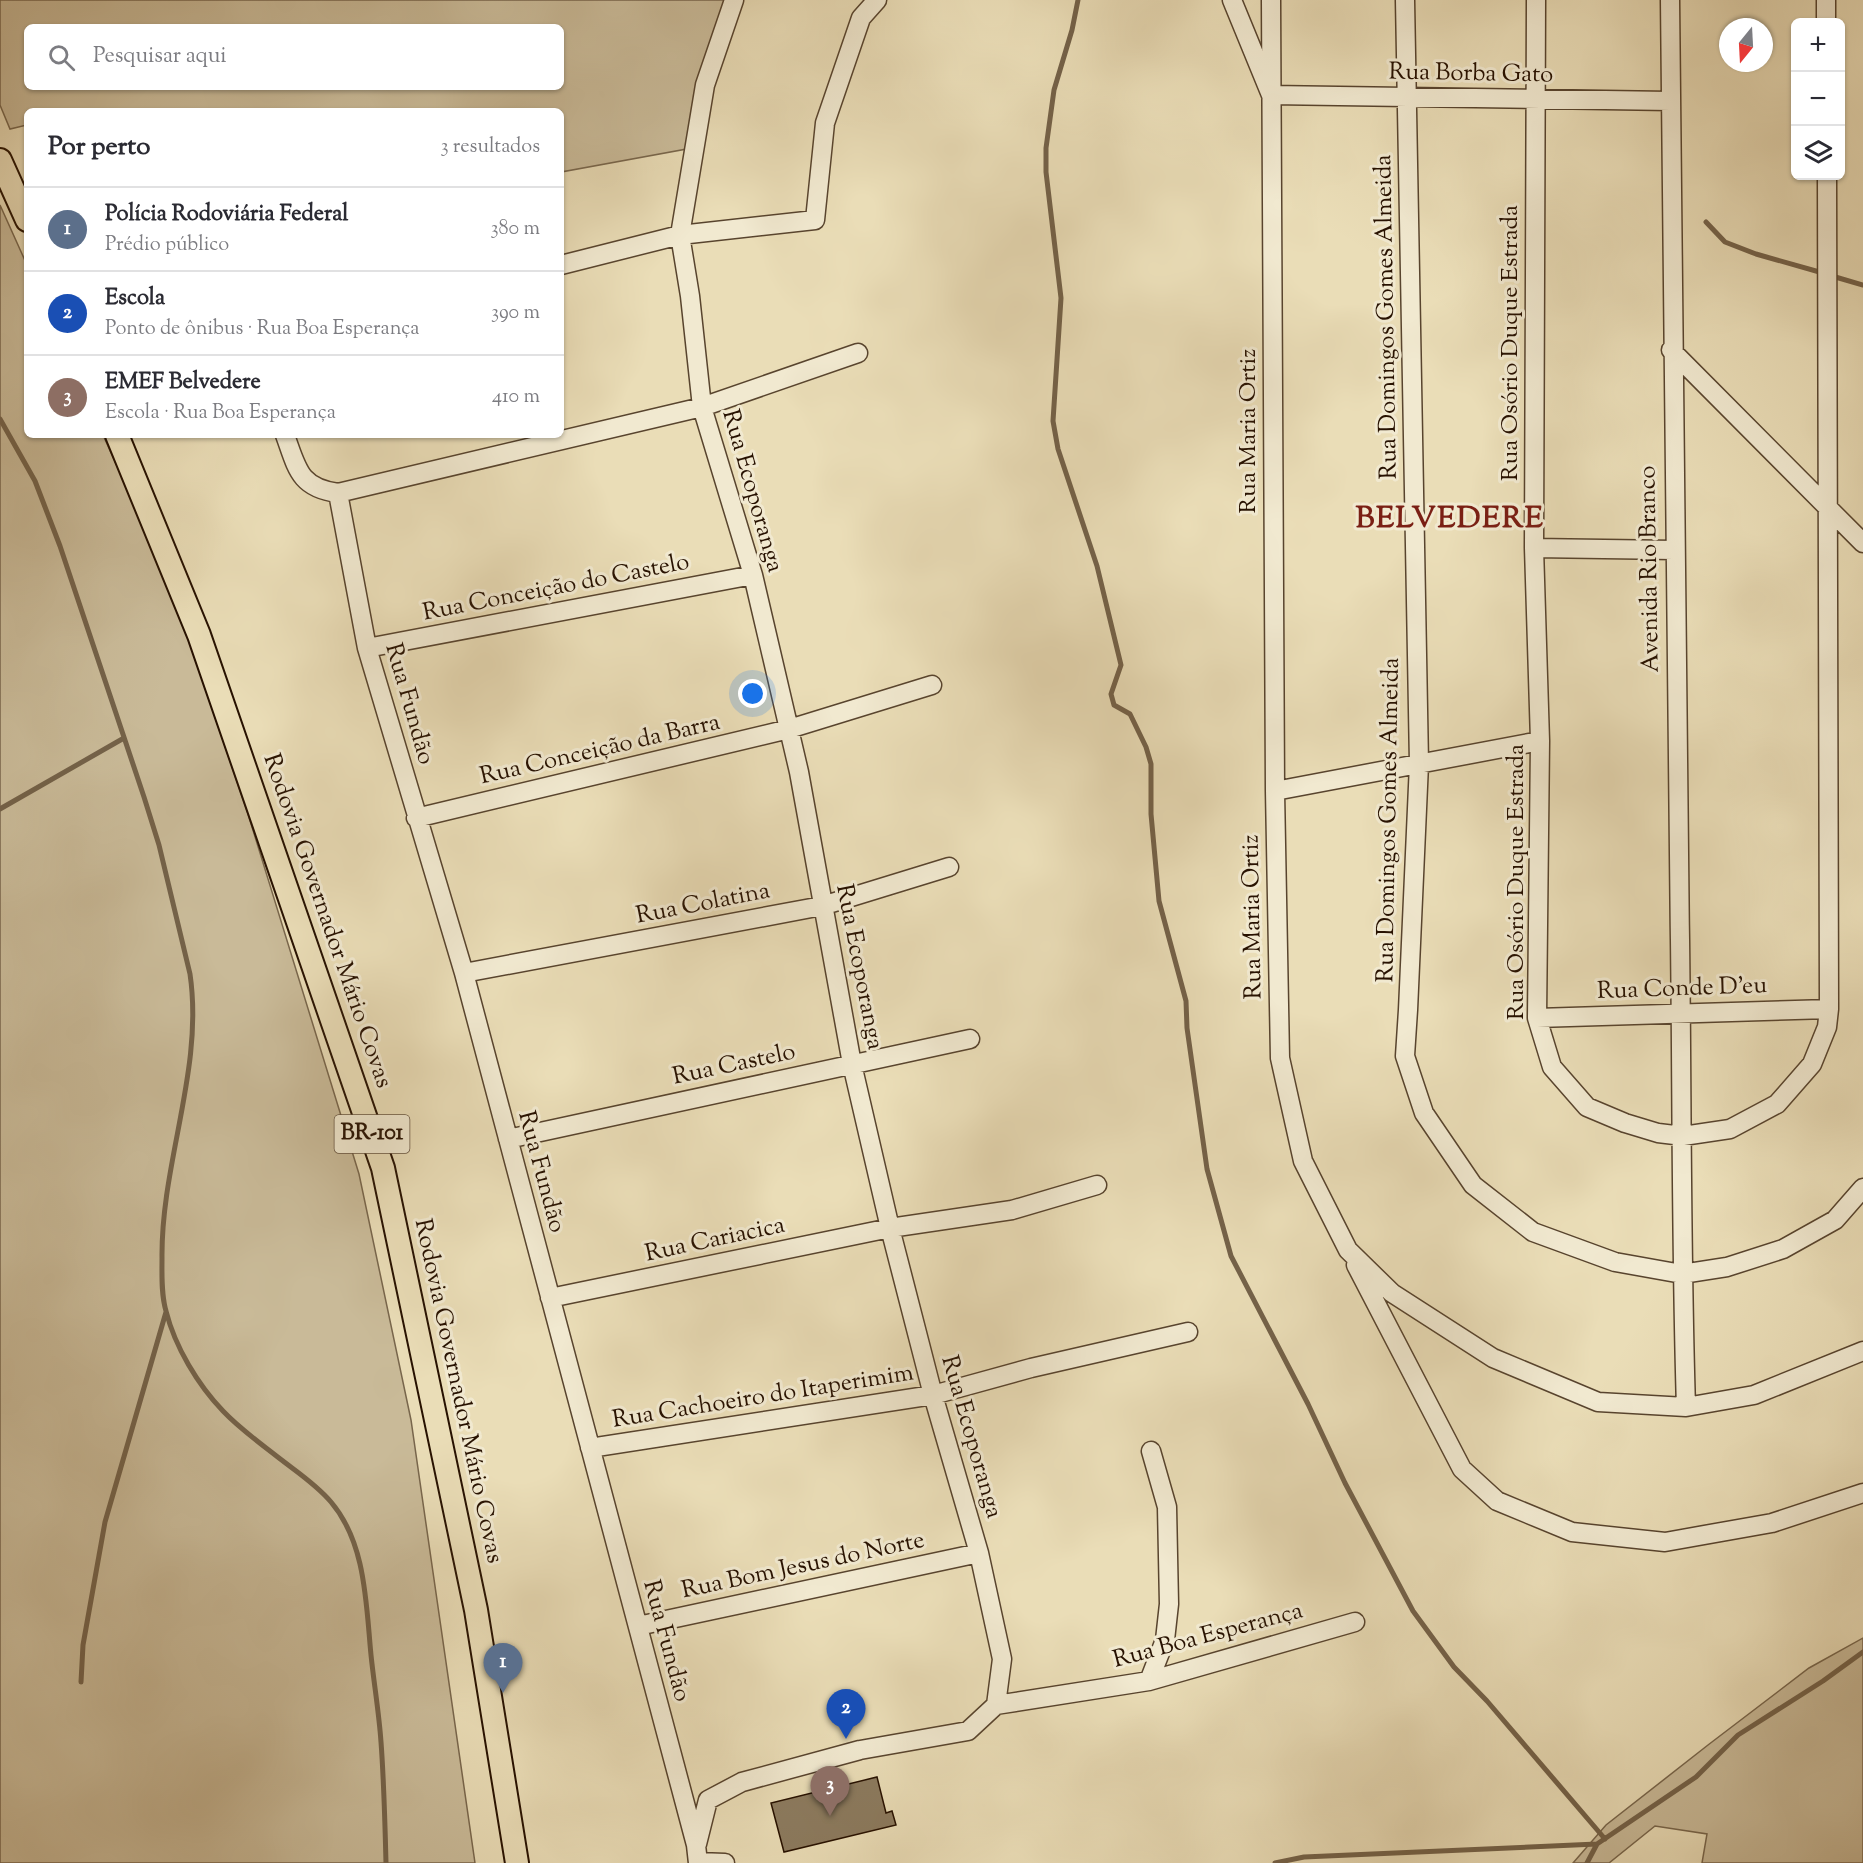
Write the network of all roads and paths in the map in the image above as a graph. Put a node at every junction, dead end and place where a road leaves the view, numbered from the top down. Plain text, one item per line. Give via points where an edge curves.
1 (734, 0) edge
2 (877, 0) edge
3 (1232, 0) edge
4 (1271, 0) edge
5 (1405, 0) edge
6 (1536, 0) edge
7 (1670, 0) edge
8 (1826, 0) edge
9 (1826, 18) edge
10 (1271, 95) junction
11 (1407, 97) junction
12 (1536, 99) junction
13 (1670, 101) junction
14 (0, 160) edge
15 (1827, 180) edge
16 (24, 213) edge
17 (680, 235) junction
18 (564, 264) edge
19 (1671, 350) junction
20 (858, 353) dead end
21 (702, 407) junction
22 (118, 438) edge
23 (286, 438) edge
24 (333, 492) junction
25 (1827, 507) junction
26 (1863, 543) edge
27 (1534, 548) junction
28 (1674, 550) junction
29 (753, 575) junction
30 (367, 648) junction
31 (932, 685) dead end
32 (789, 729) junction
33 (1540, 741) junction
34 (1419, 764) junction
35 (1275, 791) junction
36 (416, 818) junction
37 (949, 867) dead end
38 (822, 906) junction
39 (464, 973) junction
40 (1829, 1009) junction
41 (1681, 1013) junction
42 (1537, 1018) junction
43 (970, 1039) dead end
44 (852, 1064) junction
45 (1683, 1136) junction
46 (508, 1139) junction
47 (1097, 1185) dead end
48 (1863, 1188) edge
49 (890, 1228) junction
50 (1348, 1250) junction
51 (1682, 1274) junction
52 (550, 1298) junction
53 (1188, 1332) dead end
54 (1863, 1351) edge
55 (933, 1395) junction
56 (1686, 1407) junction
57 (590, 1448) junction
58 (1151, 1451) dead end
59 (1863, 1492) edge
60 (979, 1553) junction
61 (1355, 1622) dead end
62 (638, 1626) junction
63 (1149, 1681) junction
64 (996, 1705) junction
65 (697, 1857) edge
66 (517, 1863) edge
67 (724, 1863) edge

1 - 17 street, Rua Ecoporanga via 705,85
2 - 17 street via 861,18 825,123 814,220
3 - 10 street
4 - 10 street, Rua Maria Ortiz
5 - 11 street, Rua Domingos Gomes Almeida
6 - 12 street, Rua Osório Duque Estrada
7 - 13 street, Avenida Rio Branco
8 - 9 street
10 - 11 street, Rua Borba Gato
10 - 35 street, Rua Maria Ortiz
11 - 12 street, Rua Borba Gato
11 - 34 street, Rua Domingos Gomes Almeida
12 - 13 street, Rua Borba Gato
12 - 27 street, Rua Osório Duque Estrada
13 - 19 street, Avenida Rio Branco
14 - 16 main road
15 - 25 street, Rua Osório Duque Estrada
17 - 18 street
17 - 21 street, Rua Ecoporanga
19 - 25 street
19 - 28 street, Avenida Rio Branco
20 - 21 street
21 - 24 street
21 - 29 street, Rua Ecoporanga
22 - 66 main road, Rodovia Governador Mário Covas / BR-101 via 199,635 383,1168 477,1610
23 - 24 street via 299,474 317,489
24 - 30 street, Rua Fundão
25 - 26 street
25 - 40 street, Rua Osório Duque Estrada
27 - 28 street
27 - 33 street, Rua Osório Duque Estrada
28 - 41 street, Avenida Rio Branco
29 - 30 street, Rua Conceição do Castelo
29 - 32 street, Rua Ecoporanga
30 - 36 street, Rua Fundão
31 - 32 street, Rua Conceição da Barra
32 - 36 street, Rua Conceição da Barra
32 - 38 street, Rua Ecoporanga
33 - 34 street
33 - 42 street, Rua Osório Duque Estrada
34 - 35 street
34 - 51 street, Rua Domingos Gomes Almeida via 1405,1056 1424,1113 1473,1185 1533,1232 1615,1262
35 - 50 street, Rua Maria Ortiz via 1280,1058 1303,1161
36 - 39 street, Rua Fundão
37 - 38 street, Rua Colatina
38 - 39 street, Rua Colatina
38 - 44 street, Rua Ecoporanga
39 - 46 street, Rua Fundão
40 - 41 street, Rua Conde D'eu
40 - 45 street, Rua Osório Duque Estrada via 1827,1027 1812,1064 1777,1104 1730,1129
41 - 42 street, Rua Conde D'eu
41 - 45 street, Avenida Rio Branco
42 - 45 street, Rua Osório Duque Estrada via 1552,1067 1587,1107 1658,1133
43 - 44 street, Rua Castelo
44 - 46 street, Rua Castelo
44 - 49 street, Rua Ecoporanga
45 - 51 street, Avenida Rio Branco
46 - 52 street, Rua Fundão
47 - 49 street, Rua Cariacica via 1012,1210
48 - 51 street, Rua Domingos Gomes Almeida via 1835,1220 1783,1249 1727,1267
49 - 52 street, Rua Cariacica
49 - 55 street, Rua Ecoporanga
50 - 56 street, Rua Maria Ortiz via 1392,1293 1492,1358 1598,1402
50 - 59 street via 1462,1469 1497,1501 1572,1532 1665,1542 1772,1523
51 - 56 street, Avenida Rio Branco
52 - 57 street, Rua Fundão
53 - 55 street, Rua Cachoeiro do Itaperimim
54 - 56 street, Rua Maria Ortiz via 1754,1395
55 - 57 street, Rua Cachoeiro do Itaperimim
55 - 60 street, Rua Ecoporanga
57 - 62 street, Rua Fundão
58 - 63 street via 1167,1507 1169,1604 1165,1640
60 - 62 street, Rua Bom Jesus do Norte
60 - 64 street, Rua Ecoporanga via 1002,1659
61 - 63 street, Rua Boa Esperança
62 - 65 street, Rua Fundão
63 - 64 street, Rua Boa Esperança
64 - 65 street via 968,1731 860,1750 742,1782 708,1800
65 - 67 street

